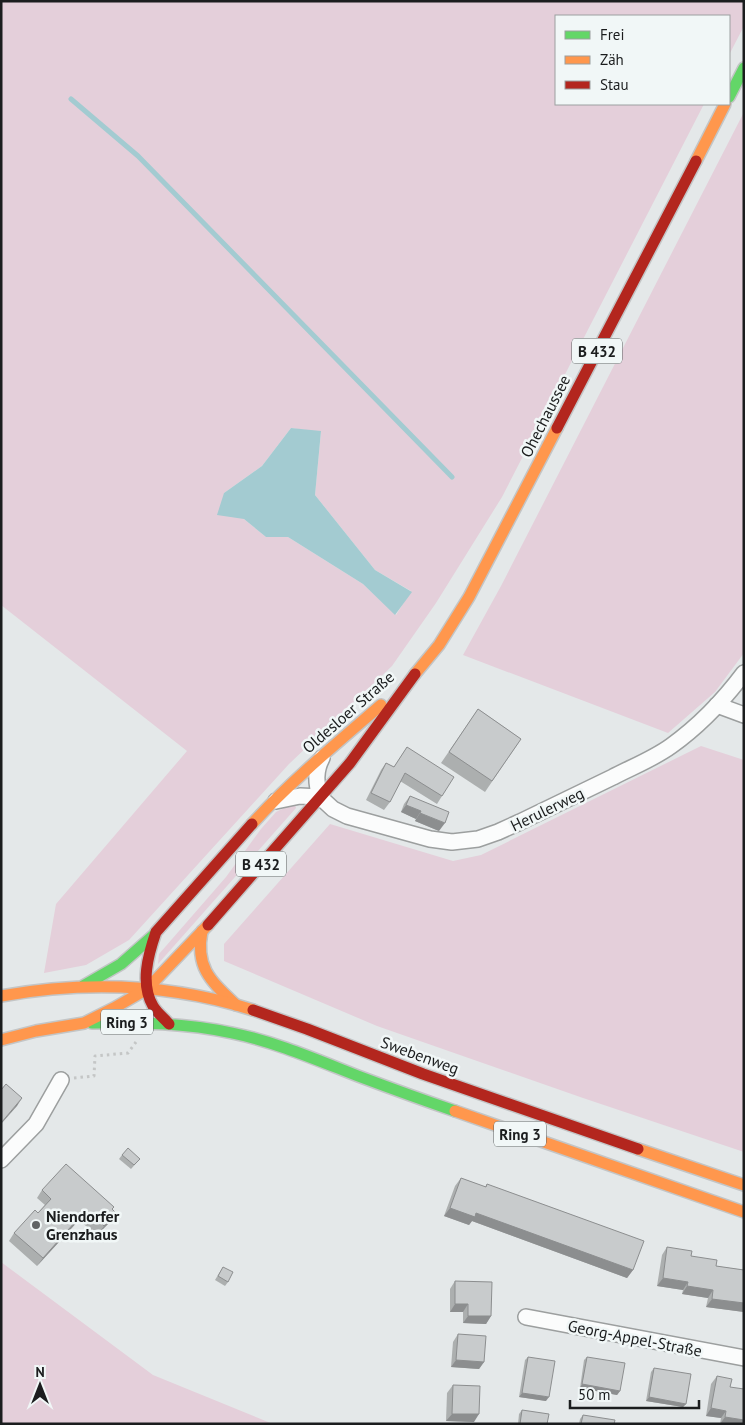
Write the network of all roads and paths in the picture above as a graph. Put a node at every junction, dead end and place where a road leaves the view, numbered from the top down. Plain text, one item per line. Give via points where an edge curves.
1 (744, 68) edge
2 (730, 95) edge
3 (724, 105) edge
4 (744, 673) edge
5 (408, 681) junction
6 (717, 705) junction
7 (744, 716) edge
8 (324, 755) junction
9 (320, 797) junction
10 (272, 802) junction
11 (202, 931) junction
12 (156, 932) junction
13 (79, 988) junction
14 (147, 989) junction
15 (1, 996) edge
16 (237, 1005) junction
17 (84, 1023) junction
18 (169, 1024) junction
19 (1, 1040) edge
20 (136, 1042) dead end
21 (61, 1080) joint
22 (1, 1160) edge
23 (744, 1185) edge
24 (744, 1212) edge
25 (526, 1317) dead end
26 (744, 1358) edge

1 - 2 main road
3 - 5 main road, Ohechaussee / B 432 via 469,597 439,645
4 - 6 street, Herulerweg
5 - 8 main road, Oldesloer Straße / B 432
5 - 9 main road, Oldesloer Straße / B 432 via 350,763
6 - 7 street
6 - 9 street, Herulerweg via 670,747 649,759 513,826 478,839 452,842 430,839 347,816
8 - 9 street via 316,776
8 - 10 main road, Oldesloer Straße / B 432
9 - 10 street via 300,796
9 - 11 main road, Oldesloer Straße / B 432
10 - 12 main road, Oldesloer Straße / B 432
11 - 14 main road, Oldesloer Straße / B 432
11 - 16 main road via 199,948 204,968 211,980
12 - 13 main road, B 432 via 123,963
12 - 14 main road, Oldesloer Straße via 148,958
13 - 14 main road, Swebenweg / Ring 3
13 - 15 main road, Ring 3
14 - 16 main road, Swebenweg / Ring 3
14 - 17 main road, Oldesloer Straße / B 432
14 - 18 main road, Oldesloer Straße via 154,1008
16 - 23 main road, Swebenweg / Ring 3 via 422,1074
17 - 18 main road, Ring 3
17 - 19 main road, Oldesloer Straße / Ring 3
18 - 24 main road, Ring 3 via 230,1033 280,1046 417,1098
20 - 21 path via 128,1053 94,1056 94,1076
21 - 22 street via 36,1124
25 - 26 street, Georg-Appel-Straße

